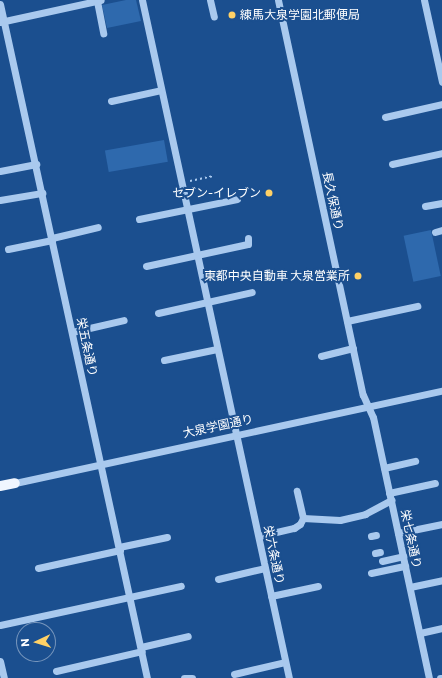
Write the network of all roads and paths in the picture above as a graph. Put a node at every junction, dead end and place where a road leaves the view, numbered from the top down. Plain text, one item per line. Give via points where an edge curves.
1 (99, 0) edge
2 (142, 0) edge
3 (210, 0) edge
4 (278, 0) edge
5 (424, 0) edge
6 (0, 4) edge
7 (214, 17) dead end
8 (2, 21) edge
9 (103, 33) dead end
10 (442, 82) edge
11 (161, 90) junction
12 (110, 101) dead end
13 (442, 104) edge
14 (385, 117) dead end
15 (442, 153) edge
16 (36, 164) junction
17 (392, 164) dead end
18 (0, 171) edge
19 (213, 176) dead end
20 (180, 182) junction
21 (42, 192) junction
22 (237, 199) dead end
23 (0, 200) edge
24 (442, 203) edge
25 (425, 206) dead end
26 (186, 209) junction
27 (139, 219) dead end
28 (98, 228) dead end
29 (248, 238) dead end
30 (52, 239) junction
31 (8, 249) dead end
32 (196, 256) junction
33 (146, 266) dead end
34 (252, 292) dead end
35 (206, 303) junction
36 (416, 306) dead end
37 (158, 313) dead end
38 (124, 320) dead end
39 (347, 321) junction
40 (72, 332) junction
41 (353, 348) junction
42 (217, 349) junction
43 (321, 356) dead end
44 (164, 360) dead end
45 (442, 391) edge
46 (369, 406) junction
47 (237, 436) junction
48 (415, 461) dead end
49 (101, 464) junction
50 (384, 468) junction
51 (435, 482) dead end
52 (15, 483) joint
53 (0, 486) edge
54 (297, 491) dead end
55 (390, 496) junction
56 (303, 518) junction
57 (442, 524) edge
58 (398, 533) junction
59 (259, 536) junction
60 (167, 537) dead end
61 (119, 549) junction
62 (403, 556) junction
63 (382, 561) dead end
64 (405, 566) junction
65 (38, 568) dead end
66 (265, 568) junction
67 (372, 573) dead end
68 (218, 579) dead end
69 (442, 580) edge
70 (181, 586) dead end
71 (318, 586) dead end
72 (410, 587) junction
73 (271, 596) junction
74 (130, 598) junction
75 (0, 625) edge
76 (442, 628) edge
77 (420, 633) junction
78 (188, 636) dead end
79 (141, 649) junction
80 (0, 661) edge
81 (285, 662) junction
82 (56, 671) dead end
83 (234, 674) dead end
84 (4, 678) edge
85 (147, 678) edge
86 (184, 678) edge
87 (192, 678) edge
88 (289, 678) edge
89 (429, 678) edge

1 - 8 street
1 - 9 street
2 - 11 street, 栄六条通り
3 - 7 street
4 - 39 street, 長久保通り
5 - 10 street
6 - 8 street, 栄五条通り
8 - 16 street, 栄五条通り
11 - 12 street
11 - 20 street, 栄六条通り
13 - 14 street
15 - 17 street
16 - 18 street
16 - 21 street, 栄五条通り
19 - 20 path
20 - 26 street, 栄六条通り
21 - 23 street
21 - 30 street, 栄五条通り
22 - 26 street
24 - 25 street
26 - 27 street
26 - 32 street, 栄六条通り
28 - 30 street
29 - 32 street via 248,244
30 - 31 street
30 - 40 street, 栄五条通り
32 - 33 street
32 - 35 street, 栄六条通り
34 - 35 street
35 - 37 street
35 - 42 street, 栄六条通り
36 - 39 street
38 - 40 street
39 - 41 street, 長久保通り
40 - 49 street, 栄五条通り
41 - 43 street
41 - 46 street, 長久保通り via 363,394
42 - 44 street
42 - 47 street, 栄六条通り
45 - 46 street, 大泉学園通り
46 - 47 street, 大泉学園通り
46 - 50 street, 栄七条通り
47 - 49 street, 大泉学園通り
47 - 59 street, 栄六条通り
48 - 50 street
49 - 52 street, 大泉学園通り
49 - 61 street, 栄五条通り
50 - 55 street, 栄七条通り
51 - 55 street
52 - 53 main road, 大泉学園通り
54 - 56 street
55 - 56 street via 365,514 340,520
55 - 58 street, 栄七条通り
56 - 59 street via 294,528
57 - 58 street
58 - 62 street, 栄七条通り
59 - 66 street, 栄六条通り
60 - 61 street
61 - 65 street
61 - 74 street, 栄五条通り
62 - 63 street
62 - 64 street, 栄七条通り
64 - 67 street
64 - 72 street, 栄七条通り
66 - 68 street
66 - 73 street, 栄六条通り
69 - 72 street
70 - 74 street
71 - 73 street
72 - 77 street, 栄七条通り
73 - 81 street, 栄六条通り
74 - 75 street
74 - 79 street, 栄五条通り
76 - 77 street
77 - 89 street, 栄七条通り
78 - 79 street
79 - 82 street
79 - 85 street, 栄五条通り
80 - 84 street
81 - 83 street
81 - 88 street, 栄六条通り
86 - 87 street

